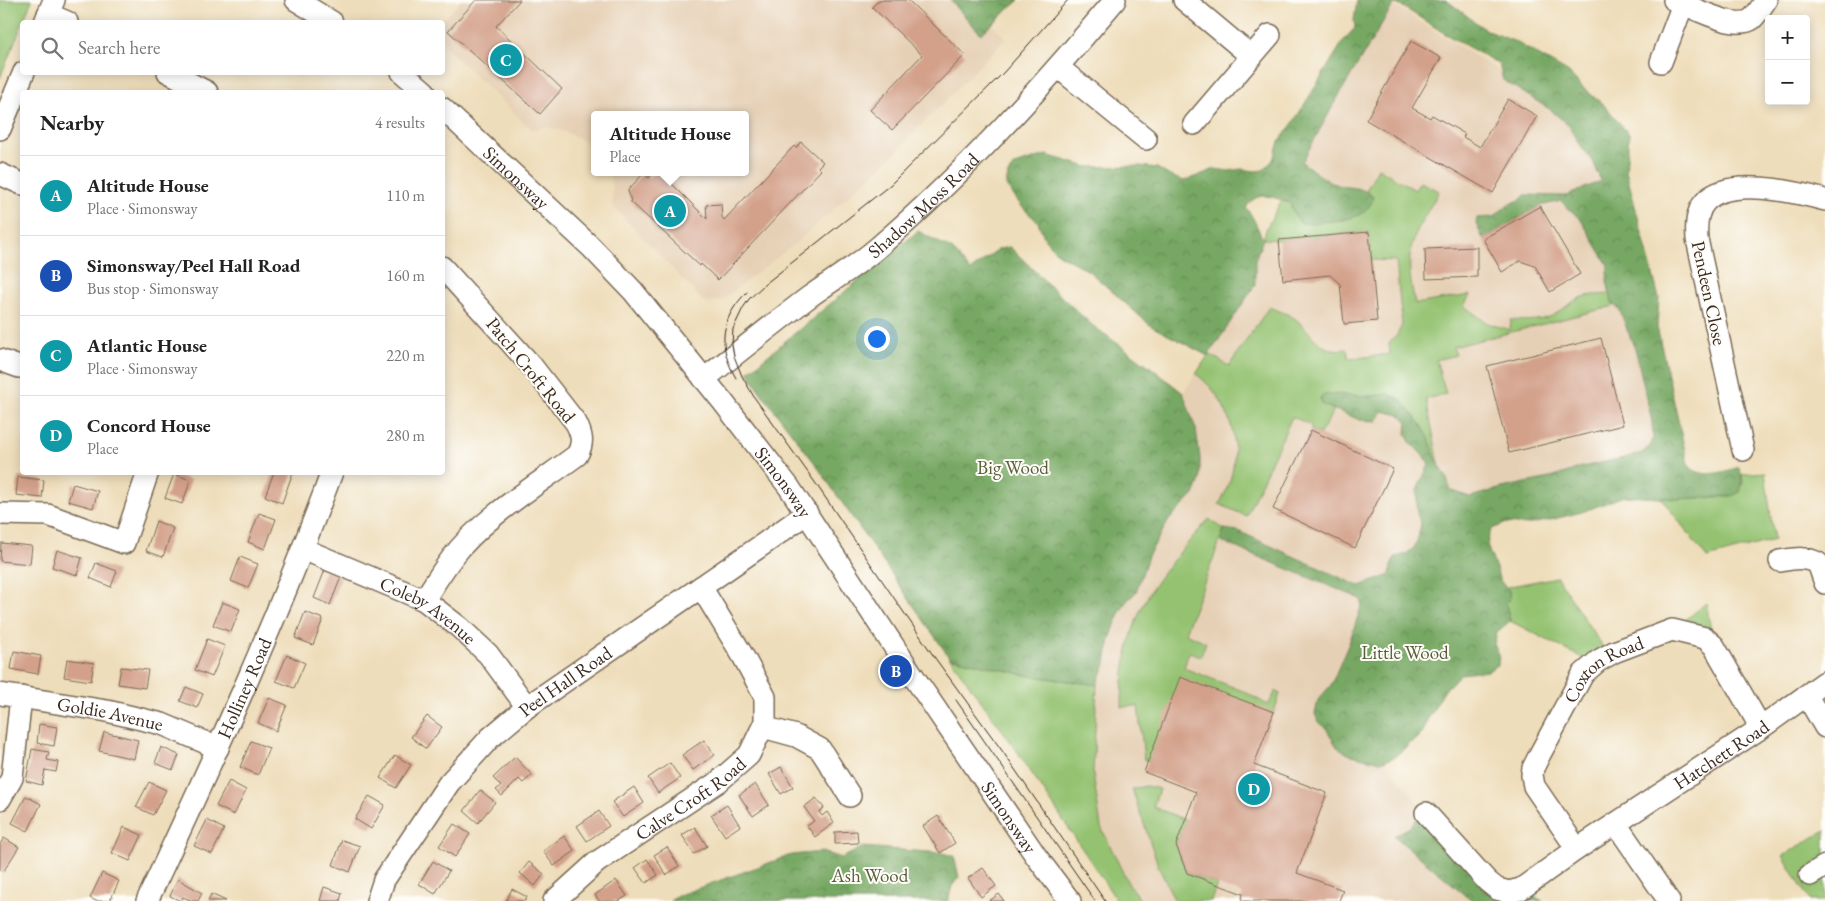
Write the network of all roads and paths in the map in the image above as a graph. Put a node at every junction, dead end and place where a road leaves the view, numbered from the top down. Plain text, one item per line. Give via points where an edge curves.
1 (296, 0) edge
2 (1115, 0) edge
3 (1184, 0) edge
4 (1766, 0) edge
5 (1679, 2) edge
6 (329, 20) edge
7 (1270, 35) dead end
8 (1251, 56) junction
9 (1661, 62) dead end
10 (1058, 67) junction
11 (23, 75) edge
12 (174, 75) edge
13 (405, 75) edge
14 (203, 90) edge
15 (423, 90) edge
16 (445, 111) edge
17 (1194, 124) dead end
18 (0, 129) edge
19 (1146, 139) dead end
20 (0, 174) edge
21 (20, 183) edge
22 (1825, 200) edge
23 (445, 270) edge
24 (0, 360) edge
25 (20, 367) edge
26 (704, 379) junction
27 (1743, 450) dead end
28 (147, 475) edge
29 (331, 475) edge
30 (807, 513) junction
31 (0, 514) edge
32 (303, 549) junction
33 (1780, 561) dead end
34 (1825, 583) edge
35 (701, 587) junction
36 (424, 600) junction
37 (1825, 682) edge
38 (0, 694) edge
39 (1807, 696) junction
40 (21, 697) junction
41 (527, 707) junction
42 (763, 727) junction
43 (1825, 727) edge
44 (1761, 728) junction
45 (218, 748) junction
46 (850, 796) dead end
47 (0, 799) edge
48 (1426, 812) dead end
49 (1616, 824) junction
50 (1578, 849) junction
51 (147, 901) edge
52 (377, 901) edge
53 (554, 901) edge
54 (1070, 901) edge
55 (1669, 901) edge

1 - 6 street
2 - 10 street, Shadow Moss Road
3 - 8 street
4 - 5 street via 1751,19 1742,23 1732,23
5 - 9 street
7 - 8 street
8 - 17 street
10 - 19 street
10 - 26 street, Shadow Moss Road via 990,142 875,250
11 - 18 street
12 - 14 street
13 - 15 street
16 - 26 street, Simonsway via 591,247 633,291
20 - 21 street
22 - 27 street, Pendeen Close via 1790,191 1736,188 1712,196 1700,210 1696,224 1697,239
23 - 36 street, Patch Croft Road via 532,365 576,423 582,440 577,455 509,504 470,538 452,558
24 - 25 street
26 - 30 street, Simonsway
28 - 31 street via 124,543 48,515
29 - 32 street, Holliney Road
30 - 35 street, Peel Hall Road
30 - 54 street, Simonsway via 916,680
32 - 36 street, Coleby Avenue
32 - 45 street, Holliney Road
33 - 34 street via 1810,559 1818,563
35 - 41 street, Peel Hall Road
35 - 42 street, Calve Croft Road via 765,697
36 - 41 street, Coleby Avenue via 488,654
37 - 39 street, Hatchett Road
38 - 40 street, Goldie Avenue
39 - 43 street
39 - 44 street, Hatchett Road
40 - 45 street, Goldie Avenue via 162,724
40 - 47 street via 12,778
41 - 52 street, Peel Hall Road via 490,738 449,782 384,880
42 - 46 street via 796,736 820,749
42 - 53 street, Calve Croft Road via 749,755 718,782 597,862
44 - 49 street, Hatchett Road
44 - 50 street, Coxton Road via 1714,646 1705,638 1672,630 1598,661 1583,674 1532,775 1534,786
45 - 51 street, Holliney Road
48 - 50 street, Hatchett Road via 1487,881 1497,889 1509,892 1521,889
49 - 50 street, Hatchett Road
49 - 55 street

